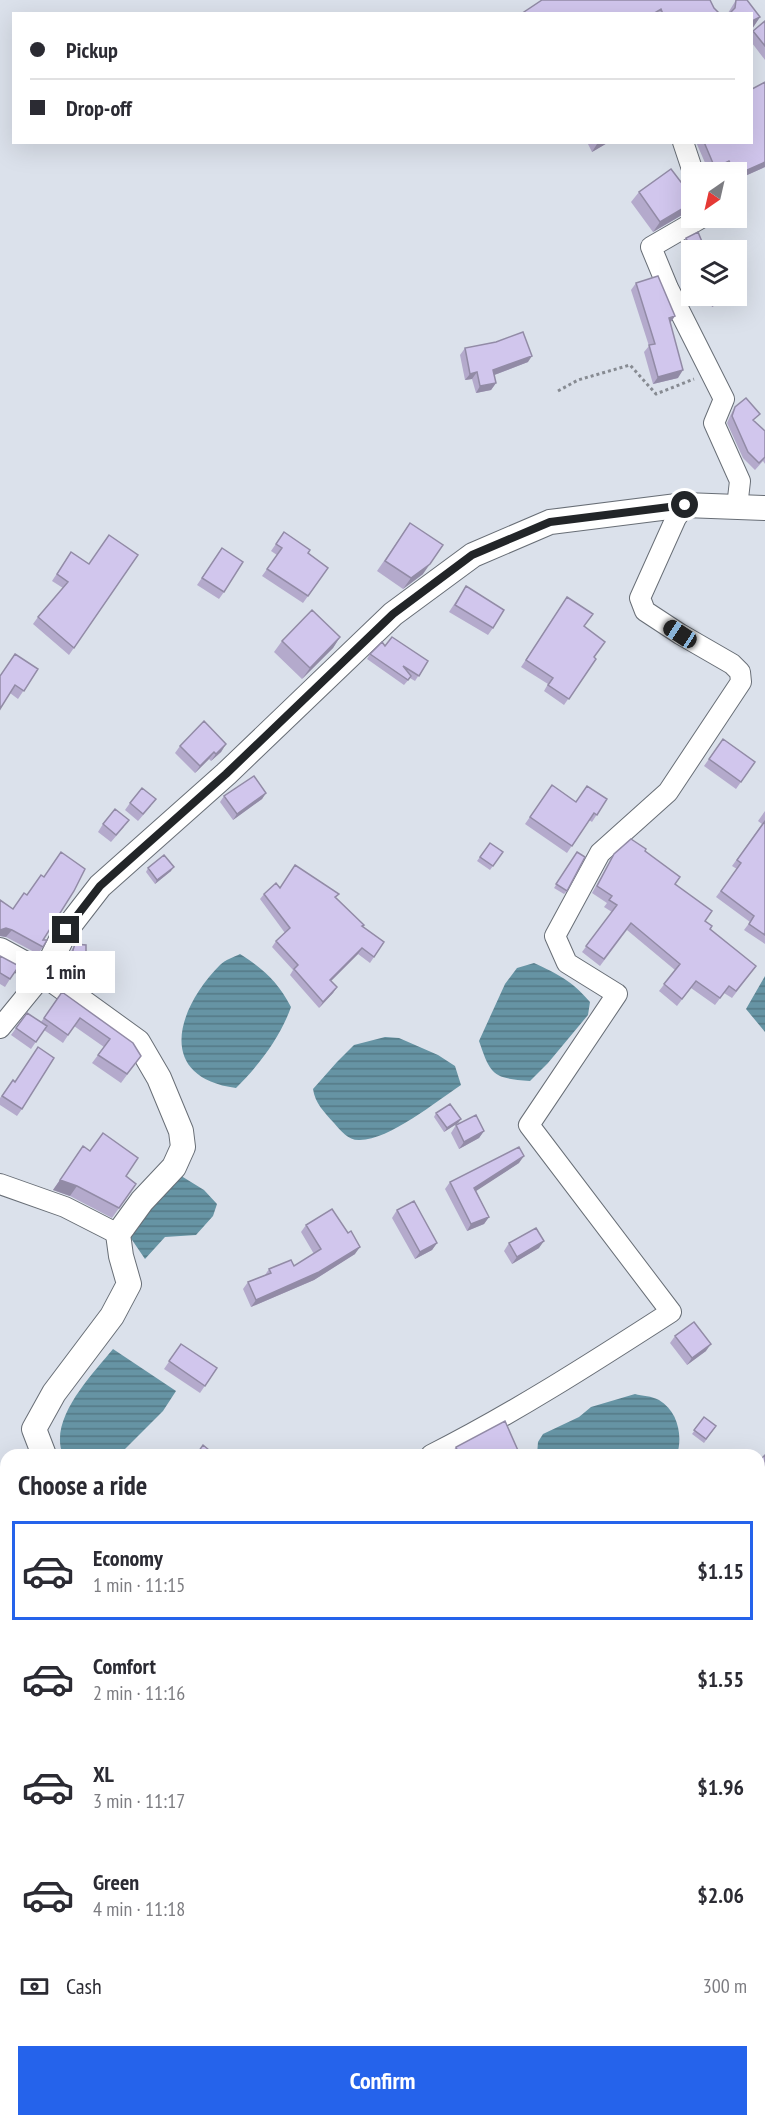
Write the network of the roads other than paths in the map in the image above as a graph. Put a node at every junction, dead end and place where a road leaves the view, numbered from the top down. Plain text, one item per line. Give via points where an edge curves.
1 (684, 144) edge
2 (690, 162) edge
3 (684, 228) edge
4 (685, 505) junction
5 (737, 507) junction
6 (765, 508) edge
7 (0, 950) edge
8 (44, 974) junction
9 (0, 1028) edge
10 (0, 1184) edge
11 (118, 1234) junction
12 (42, 1449) edge
13 (443, 1449) edge

1 - 2 street
3 - 5 street via 651,247 724,399 714,423 740,481
4 - 5 street
4 - 8 street via 550,522 472,555 393,614 226,774 100,886 66,930
4 - 13 street via 640,598 645,611 732,664 741,672 741,682 668,792 600,853 555,936 567,963 617,994 529,1125 671,1312 548,1391
5 - 6 street
7 - 8 street
8 - 9 street
8 - 11 street via 138,1042 159,1078 181,1131 183,1147 174,1167
10 - 11 street via 64,1207
11 - 12 street via 129,1284 112,1316 54,1393 34,1429

